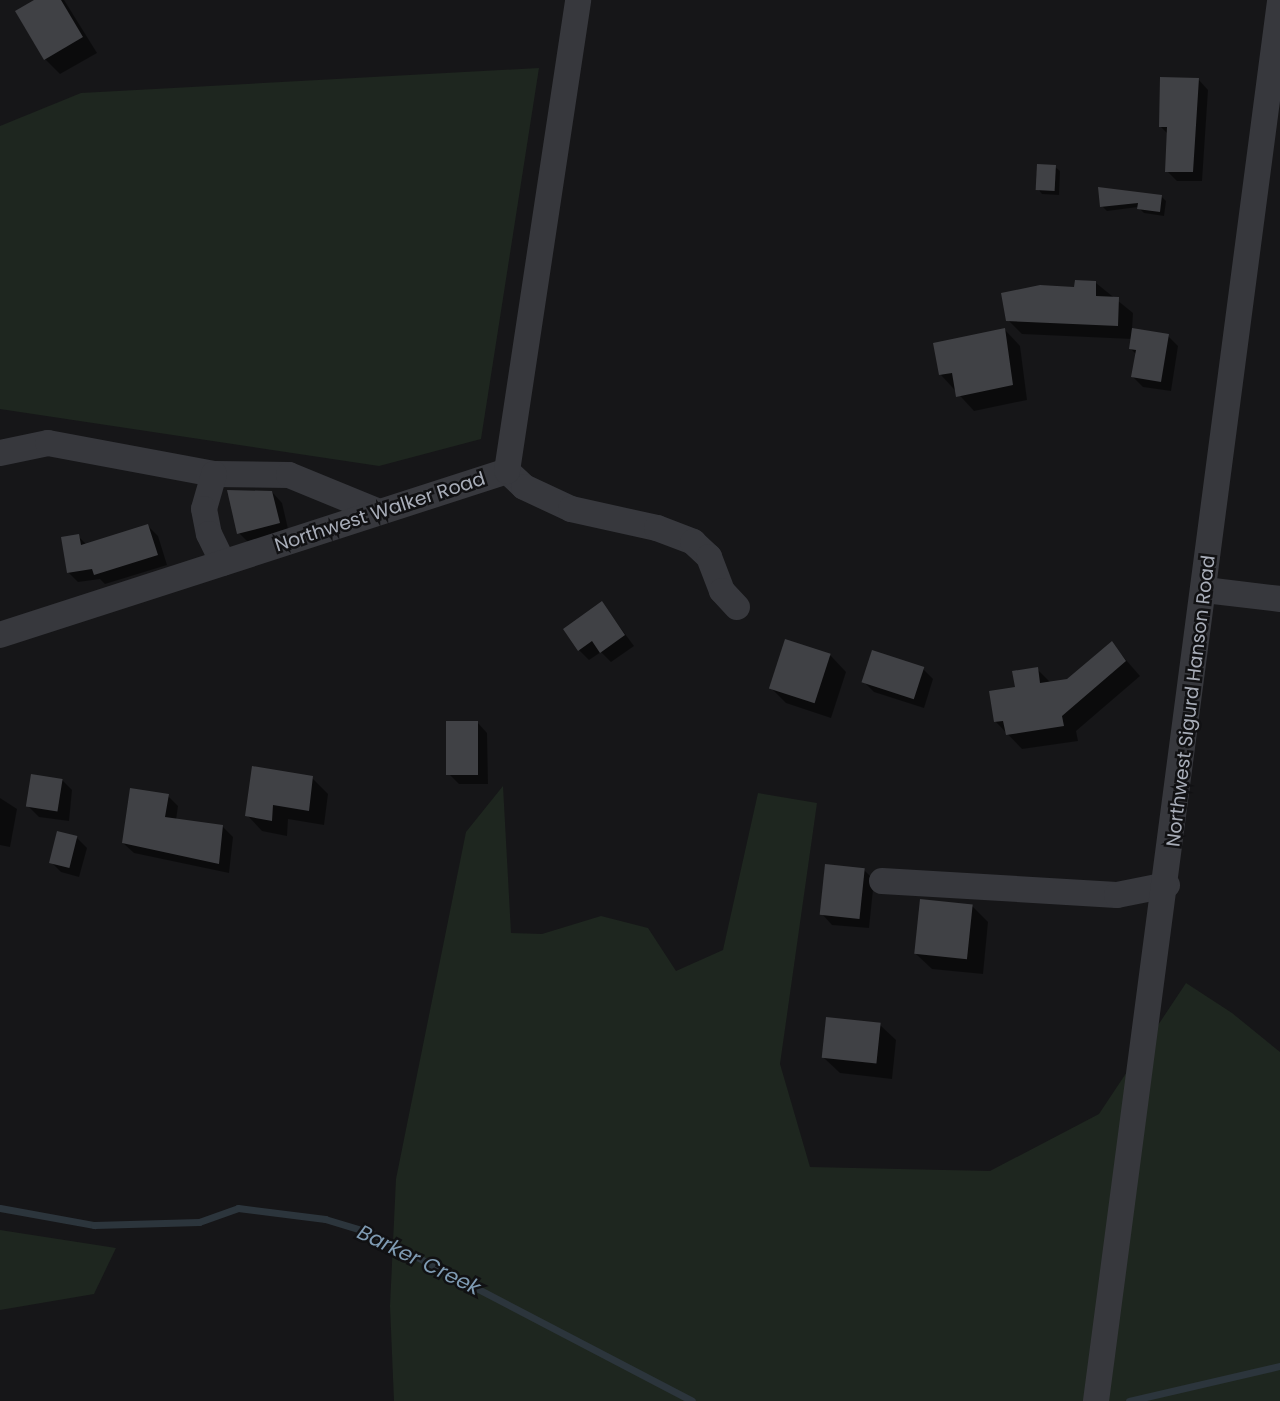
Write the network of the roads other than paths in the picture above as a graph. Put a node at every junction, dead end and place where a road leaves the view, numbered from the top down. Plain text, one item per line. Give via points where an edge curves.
1 (578, 0) edge
2 (1280, 1) edge
3 (0, 453) edge
4 (507, 471) junction
5 (214, 474) junction
6 (379, 512) junction
7 (223, 562) junction
8 (1205, 590) junction
9 (1280, 599) edge
10 (737, 607) dead end
11 (0, 635) edge
12 (882, 881) dead end
13 (1167, 885) junction
14 (1096, 1401) edge

1 - 4 street, Northwest Walker Road
2 - 8 street, Northwest Sigurd Hanson Road
3 - 5 street via 48,443
4 - 6 street, Northwest Walker Road
4 - 10 street via 524,487 571,509 657,528 694,542 709,557 722,591
5 - 6 street via 289,475
5 - 7 street via 204,509 209,534
6 - 7 street, Northwest Walker Road
7 - 11 street, Northwest Walker Road
8 - 9 street
8 - 13 street, Northwest Sigurd Hanson Road
12 - 13 street via 1117,895
13 - 14 street, Northwest Sigurd Hanson Road

